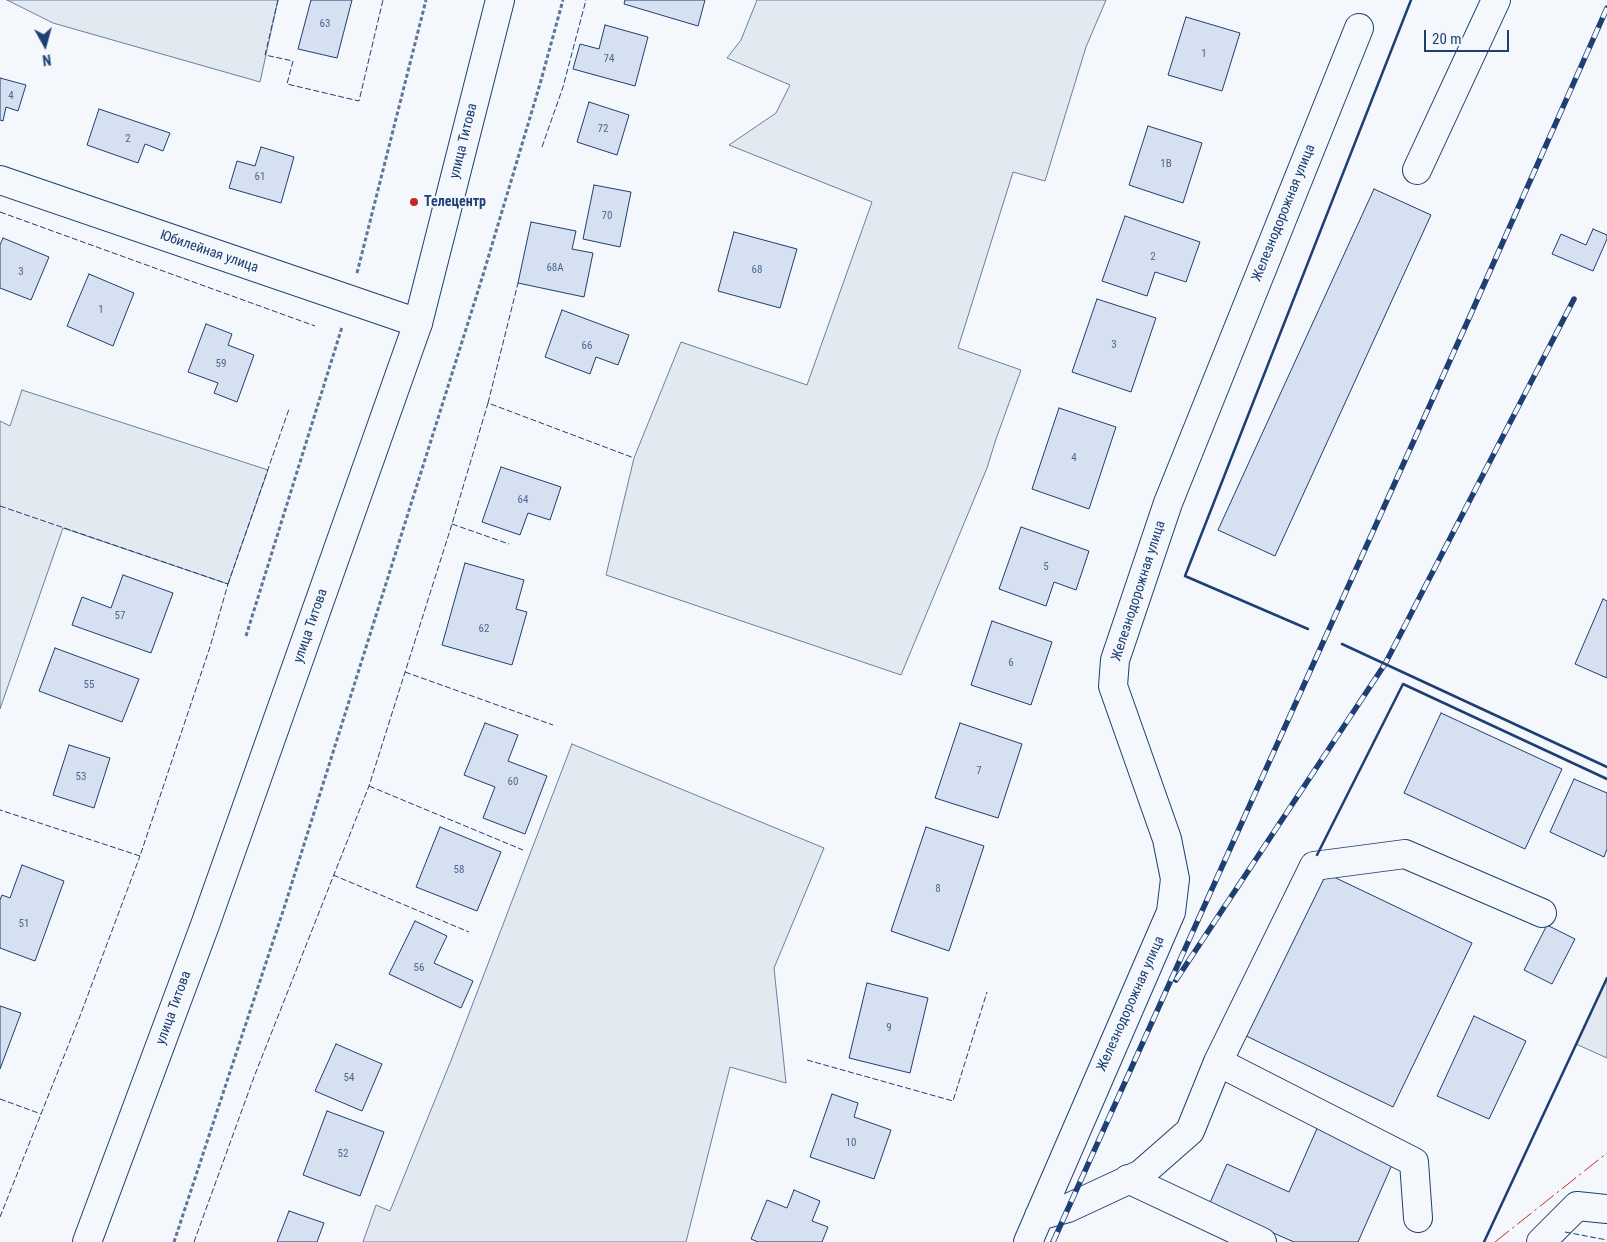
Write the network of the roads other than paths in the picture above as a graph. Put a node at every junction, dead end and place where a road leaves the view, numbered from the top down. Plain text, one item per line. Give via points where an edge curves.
1 (500, 0) edge
2 (1496, 0) edge
3 (1359, 28) dead end
4 (1418, 170) dead end
5 (0, 180) edge
6 (418, 323) junction
7 (1542, 913) dead end
8 (1218, 1062) junction
9 (1128, 1179) junction
10 (1607, 1210) edge
11 (1039, 1216) junction
12 (1418, 1218) dead end
13 (87, 1242) edge
14 (1028, 1242) edge
15 (1262, 1242) edge
16 (1541, 1242) edge

1 - 6 street, улица Титова
2 - 4 street
3 - 11 street, Железнодорожная улица via 1168,503 1115,660 1113,686 1167,840 1175,879 1171,912
5 - 6 street, Юбилейная улица
6 - 13 street, улица Титова via 205,925
7 - 8 street via 1405,854 1314,866
8 - 9 street via 1190,1131 1141,1174
8 - 12 street via 1414,1162
9 - 11 street via 1068,1208
9 - 15 street
10 - 16 street via 1577,1206
11 - 14 street, Железнодорожная улица

